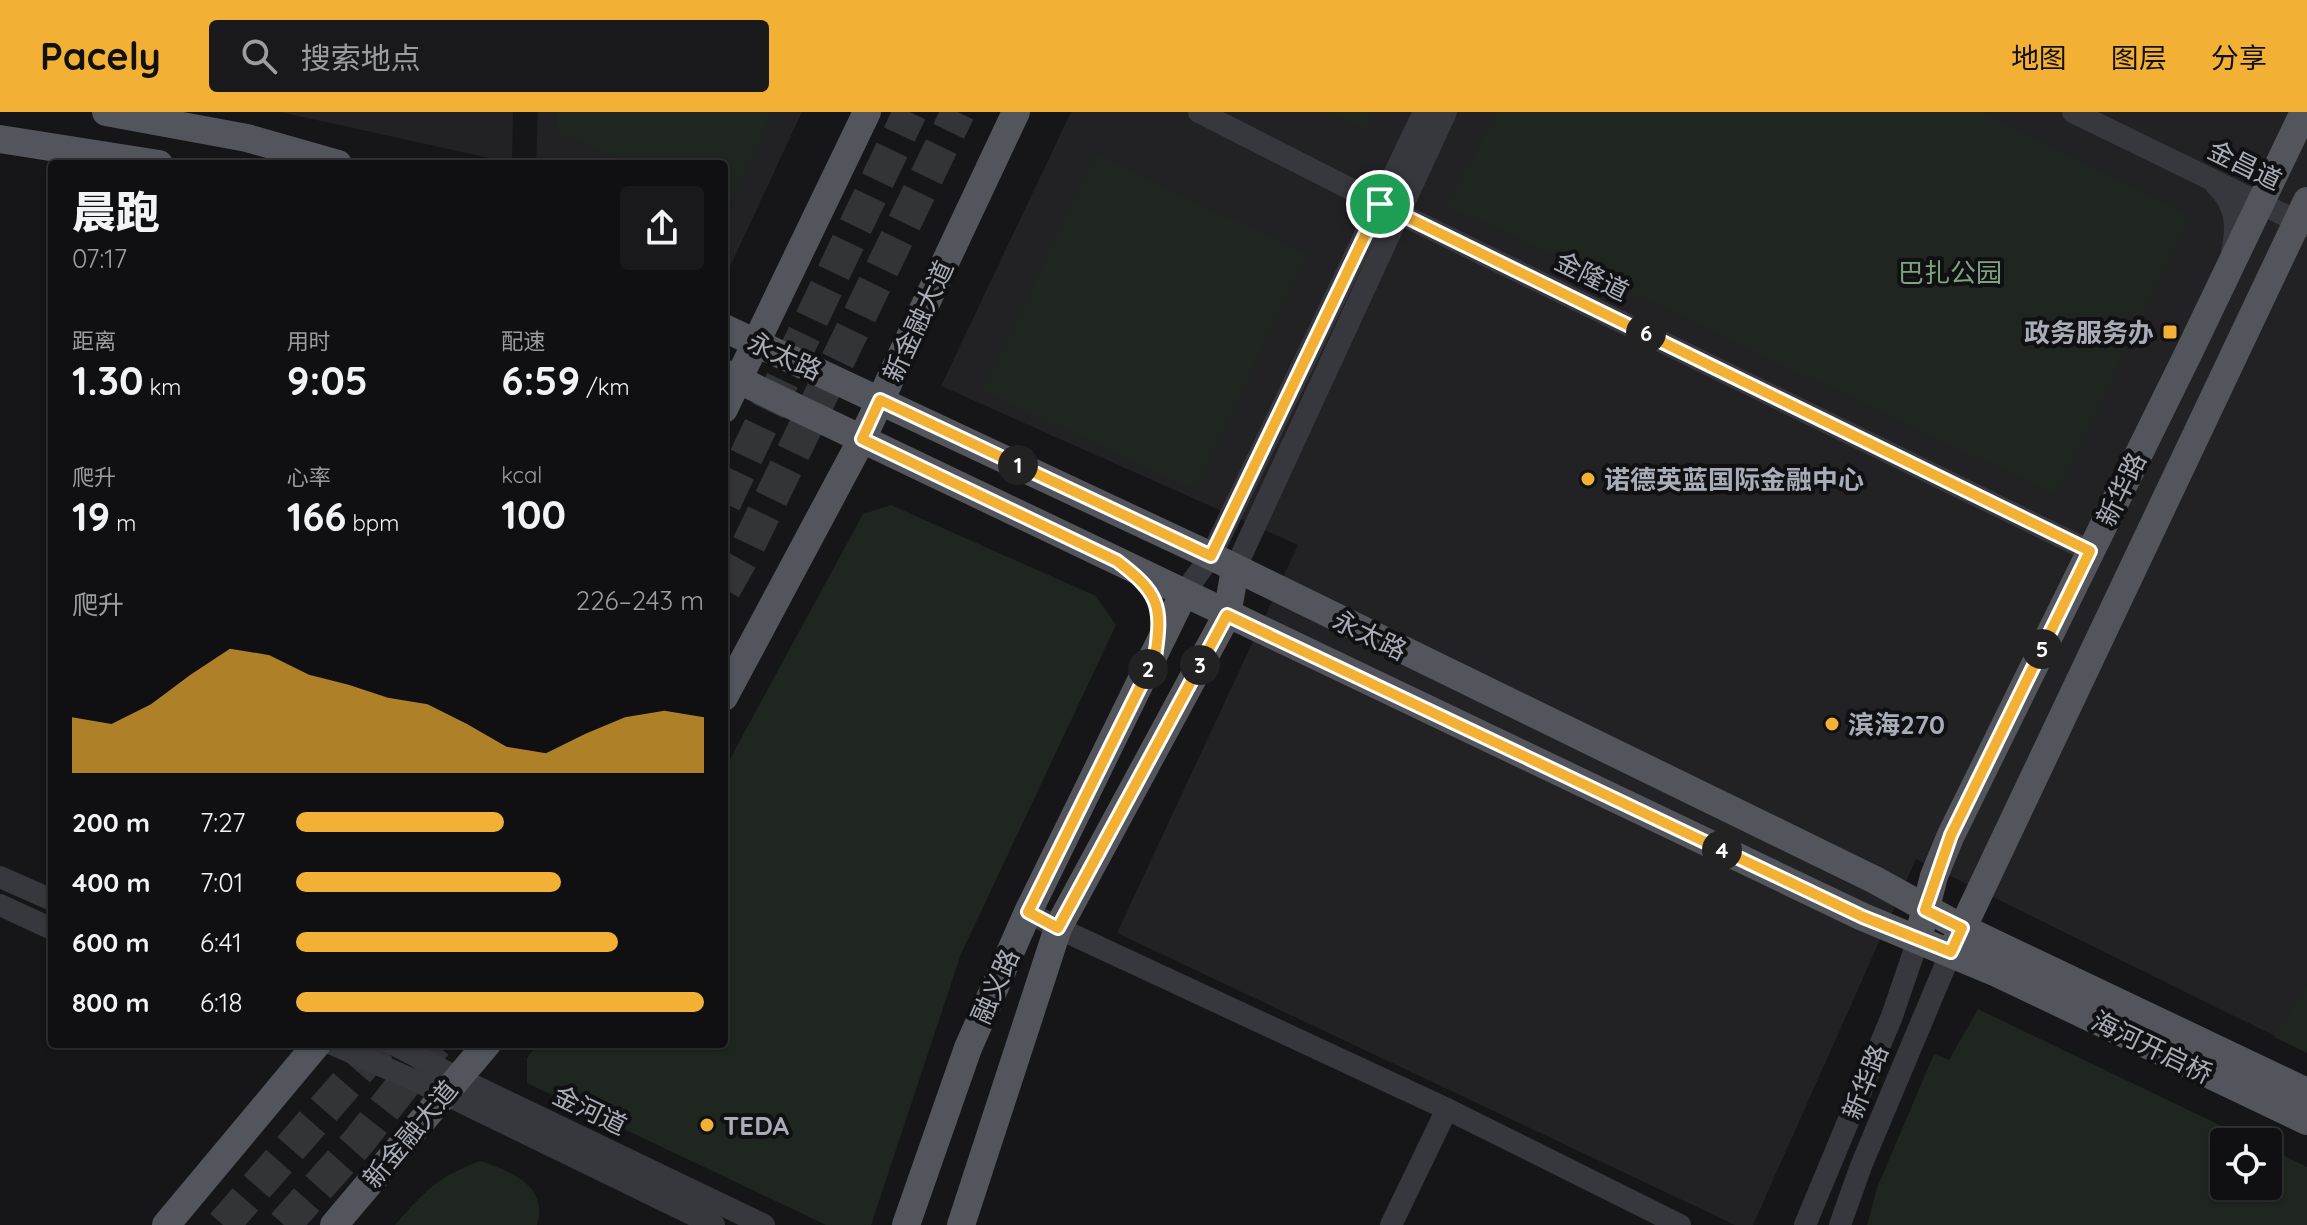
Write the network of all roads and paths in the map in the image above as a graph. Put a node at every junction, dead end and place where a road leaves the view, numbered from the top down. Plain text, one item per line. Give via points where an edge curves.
1 (106, 112) edge
2 (867, 112) edge
3 (1016, 112) edge
4 (1199, 112) edge
5 (1424, 112) edge
6 (1446, 112) edge
7 (2073, 112) edge
8 (2093, 112) edge
9 (2304, 112) edge
10 (0, 139) edge
11 (134, 160) edge
12 (324, 160) edge
13 (2202, 174) junction
14 (2262, 199) junction
15 (1389, 208) junction
16 (2304, 215) edge
17 (2229, 268) junction
18 (728, 330) edge
19 (759, 345) junction
20 (731, 377) edge
21 (880, 400) junction
22 (796, 409) junction
23 (862, 439) junction
24 (2090, 551) junction
25 (1117, 561) junction
26 (1223, 563) junction
27 (1184, 593) junction
28 (1227, 615) junction
29 (1155, 657) junction
30 (728, 690) edge
31 (0, 877) edge
32 (48, 898) edge
33 (0, 905) edge
34 (1925, 910) junction
35 (1028, 912) junction
36 (48, 927) edge
37 (1058, 928) junction
38 (1918, 940) junction
39 (1956, 940) junction
40 (2004, 962) junction
41 (314, 1048) edge
42 (343, 1048) edge
43 (399, 1048) edge
44 (484, 1048) edge
45 (452, 1086) junction
46 (2307, 1092) edge
47 (1447, 1109) junction
48 (2307, 1121) edge
49 (166, 1225) edge
50 (334, 1225) edge
51 (714, 1225) edge
52 (764, 1225) edge
53 (906, 1225) edge
54 (961, 1225) edge
55 (1391, 1225) edge
56 (1680, 1225) edge
57 (1805, 1225) edge
58 (1840, 1225) edge

1 - 12 main road via 247,138
2 - 19 main road
3 - 21 main road, 新金融大道
4 - 15 street, 金隆道
5 - 15 street, 融义路
6 - 15 street, 融义路
7 - 13 street, 金昌道
8 - 14 street, 金昌道
9 - 14 main road, 新华路
10 - 11 main road
13 - 14 street, 金昌道
13 - 17 street via 2224,192 2234,211
14 - 16 street, 金昌道
14 - 17 main road, 新华路
15 - 24 street, 金隆道
15 - 26 street, 融义路
16 - 39 main road, 新华路
17 - 24 main road, 新华路
18 - 19 main road, 永太路
19 - 20 main road
19 - 21 main road, 永太路
19 - 22 main road via 772,389
20 - 22 main road, 永太路
21 - 23 main road, 新金融大道
21 - 26 main road, 永太路
22 - 23 main road, 永太路
23 - 25 main road, 永太路
23 - 30 main road, 新金融大道
24 - 34 main road, 新华路 via 1951,835
25 - 27 main road, 永太路
25 - 29 main road via 1144,581 1151,594 1158,612
26 - 27 street, 融义路
26 - 28 main road, 融义路
26 - 34 main road, 永太路 via 1875,880
27 - 28 main road, 永太路
27 - 29 main road, 融义路
28 - 37 main road, 融义路
28 - 38 main road, 永太路
29 - 35 main road, 融义路
31 - 32 street
33 - 36 street
34 - 38 main road, 新华路
34 - 39 main road, 永太路
35 - 37 street
35 - 53 main road, 融义路 via 968,1048
37 - 47 street
37 - 54 main road, 融义路
38 - 39 main road, 永太路
38 - 57 street, 新华路
39 - 40 main road, 永太路
39 - 58 street, 新华路
40 - 46 main road, 海河开启桥
40 - 48 main road, 海河开启桥
41 - 49 main road
42 - 45 street, 金河道
43 - 45 street, 金河道
44 - 45 main road, 新金融大道
45 - 50 main road, 新金融大道
45 - 51 street
45 - 52 street, 金河道
47 - 55 street
47 - 56 street

